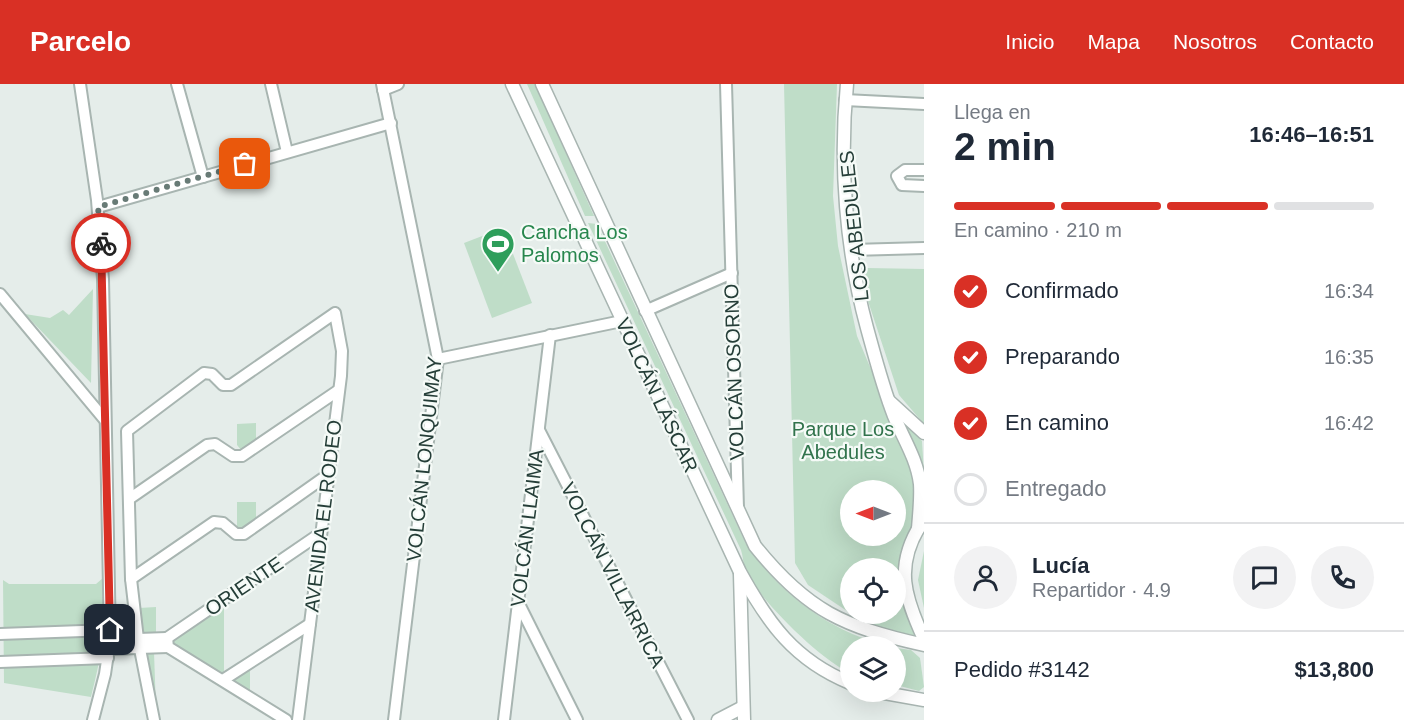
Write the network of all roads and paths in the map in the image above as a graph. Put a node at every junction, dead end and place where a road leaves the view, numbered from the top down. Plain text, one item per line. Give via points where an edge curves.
1 (80, 84) edge
2 (177, 84) edge
3 (271, 84) edge
4 (399, 84) edge
5 (512, 84) edge
6 (542, 84) edge
7 (726, 84) edge
8 (847, 84) edge
9 (382, 87) edge
10 (845, 100) junction
11 (924, 104) edge
12 (391, 123) junction
13 (287, 152) junction
14 (924, 170) edge
15 (203, 177) junction
16 (924, 186) edge
17 (98, 207) junction
18 (924, 249) edge
19 (852, 250) junction
20 (732, 273) junction
21 (0, 294) edge
22 (645, 311) junction
23 (622, 321) junction
24 (550, 335) junction
25 (438, 359) junction
26 (339, 390) junction
27 (889, 401) junction
28 (105, 420) junction
29 (539, 430) junction
30 (924, 433) edge
31 (329, 474) junction
32 (129, 499) junction
33 (738, 514) junction
34 (921, 525) edge
35 (321, 533) junction
36 (740, 572) junction
37 (131, 579) junction
38 (518, 604) junction
39 (310, 624) junction
40 (0, 634) edge
41 (924, 639) edge
42 (139, 643) junction
43 (168, 643) junction
44 (109, 644) junction
45 (924, 645) edge
46 (0, 662) edge
47 (840, 678) edge
48 (223, 680) junction
49 (906, 697) edge
50 (924, 700) edge
51 (743, 707) junction
52 (93, 720) edge
53 (154, 720) edge
54 (286, 720) edge
55 (298, 720) edge
56 (394, 720) edge
57 (504, 720) edge
58 (577, 720) edge
59 (688, 720) edge
60 (718, 720) edge
61 (744, 720) edge

1 - 17 street
2 - 15 street
3 - 13 street
4 - 9 street
5 - 23 street, VOLCÁN LÁSCAR
6 - 22 street, VOLCÁN LÁSCAR
7 - 20 street, VOLCÁN OSORNO
8 - 10 street, LOS ABEDULES
9 - 12 street, VOLCÁN LONQUIMAY
10 - 11 street
10 - 19 street, LOS ABEDULES via 846,193
12 - 13 street
12 - 25 street, VOLCÁN LONQUIMAY
13 - 15 street
14 - 16 street via 905,170 897,176 902,186
15 - 17 street
17 - 28 street
18 - 19 street
19 - 27 street, LOS ABEDULES via 863,311
20 - 22 street
20 - 33 street, VOLCÁN OSORNO
21 - 28 street
22 - 33 street, VOLCÁN LÁSCAR
23 - 24 street
23 - 36 street, VOLCÁN LÁSCAR
24 - 25 street
24 - 29 street, VOLCÁN LLAIMA
25 - 56 street, VOLCÁN LONQUIMAY
26 - 31 street, AVENIDA EL RODEO
26 - 32 street via 242,456 233,456 215,444 207,445
26 - 32 street, AVENIDA EL RODEO via 342,351 335,313 231,385 223,385 212,374 204,373 127,431
27 - 30 street
27 - 34 street, LOS ABEDULES via 920,483
28 - 44 street
29 - 38 street, VOLCÁN LLAIMA
29 - 59 street, VOLCÁN VILLARRICA
31 - 35 street, AVENIDA EL RODEO
31 - 37 street via 244,534 214,522
32 - 37 street
33 - 45 street, VOLCÁN LÁSCAR via 755,546 777,573 825,612 868,632
34 - 41 street, LOS ABEDULES via 908,552 904,582 906,597
35 - 39 street, AVENIDA EL RODEO
35 - 43 street, ORIENTE
36 - 47 street, VOLCÁN LÁSCAR via 762,612 785,639 812,663
36 - 51 street
37 - 42 street
38 - 57 street, VOLCÁN LLAIMA
38 - 58 street
39 - 48 street
39 - 55 street, AVENIDA EL RODEO
40 - 44 street
42 - 43 street
42 - 44 street
42 - 53 street
43 - 48 street
44 - 46 street
44 - 52 street
48 - 54 street
49 - 50 street
51 - 60 street
51 - 61 street

